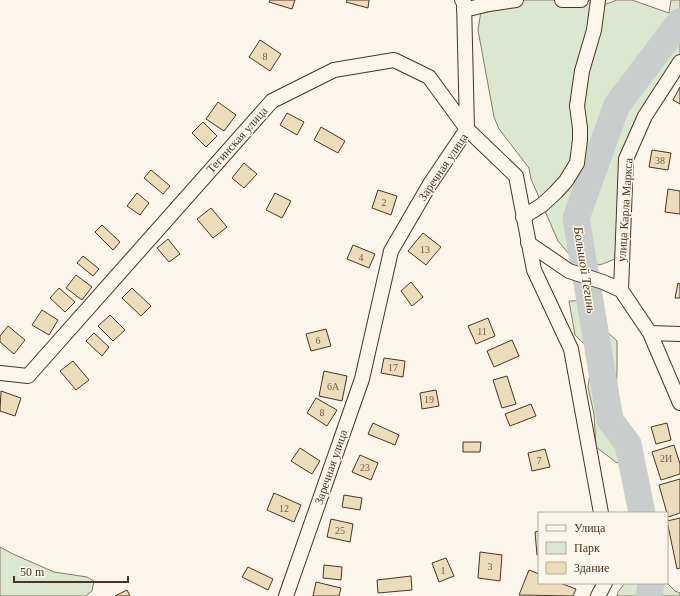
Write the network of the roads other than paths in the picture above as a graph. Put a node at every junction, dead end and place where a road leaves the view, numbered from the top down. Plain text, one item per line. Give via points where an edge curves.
1 (516, 0) edge
2 (562, 0) edge
3 (581, 0) edge
4 (598, 0) edge
5 (463, 5) edge
6 (680, 62) edge
7 (467, 130) junction
8 (523, 217) junction
9 (528, 243) junction
10 (621, 290) junction
11 (650, 333) junction
12 (680, 334) edge
13 (0, 373) edge
14 (680, 403) edge
15 (601, 512) edge
16 (604, 584) edge
17 (286, 596) edge
18 (598, 596) edge

1 - 5 street
2 - 3 street
4 - 8 street via 577,106 580,128 577,163 556,192
5 - 7 street
6 - 10 street, улица Карла Маркса via 645,116 626,159
7 - 8 street, Заречная улица via 516,176
7 - 13 street, Тегинская улица via 429,77 394,60 334,70 272,101 28,376
7 - 17 street, Заречная улица via 430,184 390,251 362,379
8 - 9 street, Заречная улица
9 - 10 street via 569,271
9 - 15 street, Заречная улица via 534,270 571,349
10 - 11 street
11 - 12 street
11 - 14 street
16 - 18 street

